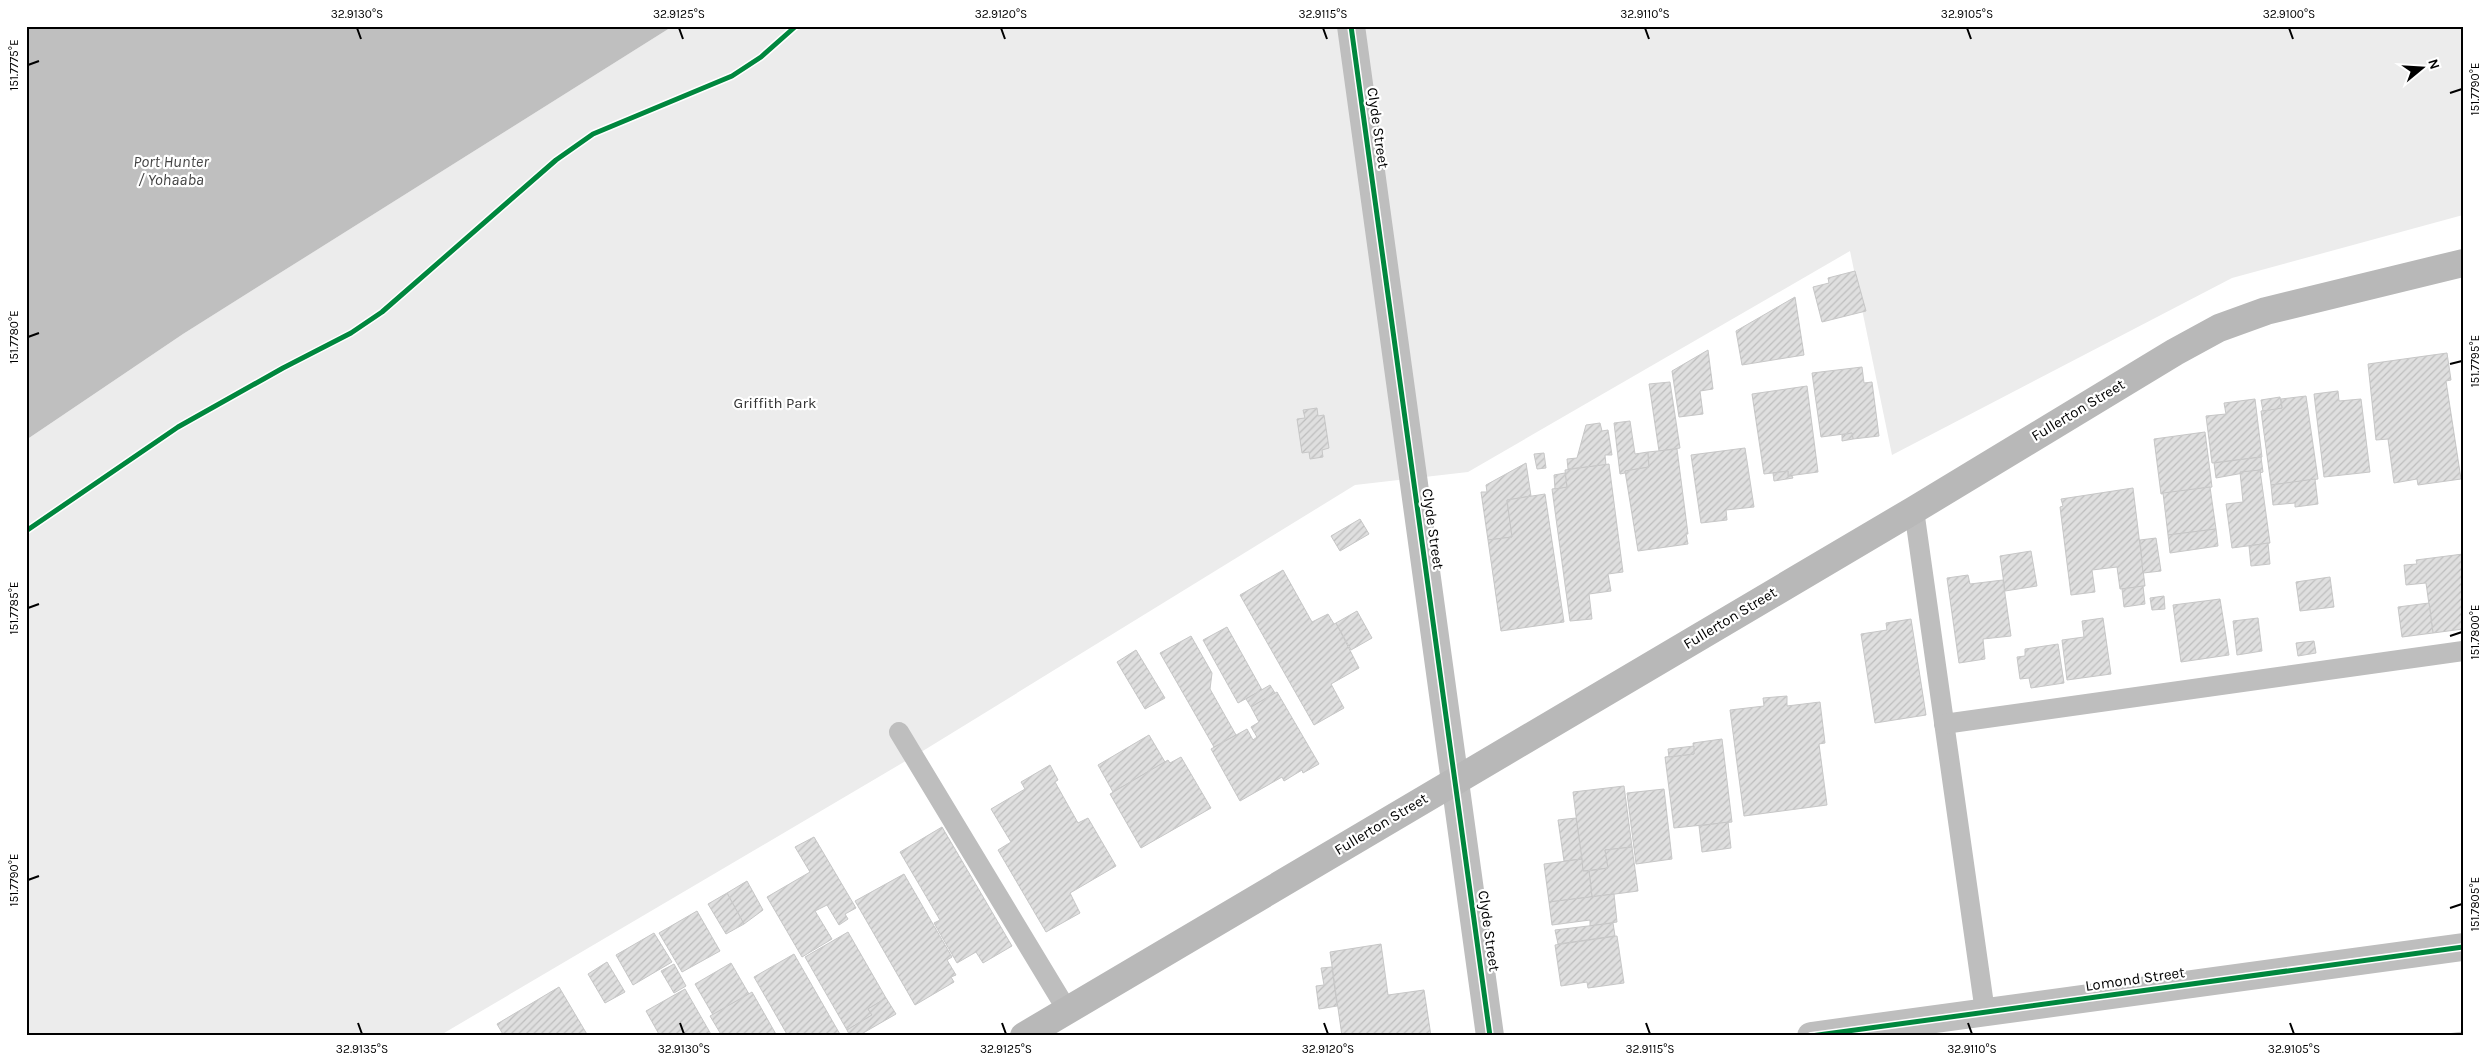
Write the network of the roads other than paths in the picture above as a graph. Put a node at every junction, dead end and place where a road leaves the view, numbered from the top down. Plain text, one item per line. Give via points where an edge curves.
1 (1352, 26) edge
2 (2463, 263) edge
3 (1914, 510) junction
4 (2463, 651) edge
5 (1944, 724) junction
6 (899, 732) dead end
7 (1455, 780) junction
8 (2463, 946) edge
9 (1067, 1010) junction
10 (1985, 1012) junction
11 (1038, 1032) edge
12 (1490, 1036) edge
13 (1811, 1036) edge

1 - 7 street, Clyde Street
2 - 3 main road, Fullerton Street via 2266,311 2219,328
3 - 5 lane
3 - 7 main road, Fullerton Street
4 - 5 lane
5 - 10 lane
6 - 9 lane
7 - 9 main road, Fullerton Street
7 - 12 street, Clyde Street
8 - 10 street, Lomond Street
9 - 11 main road, Fullerton Street
10 - 13 street, Lomond Street

